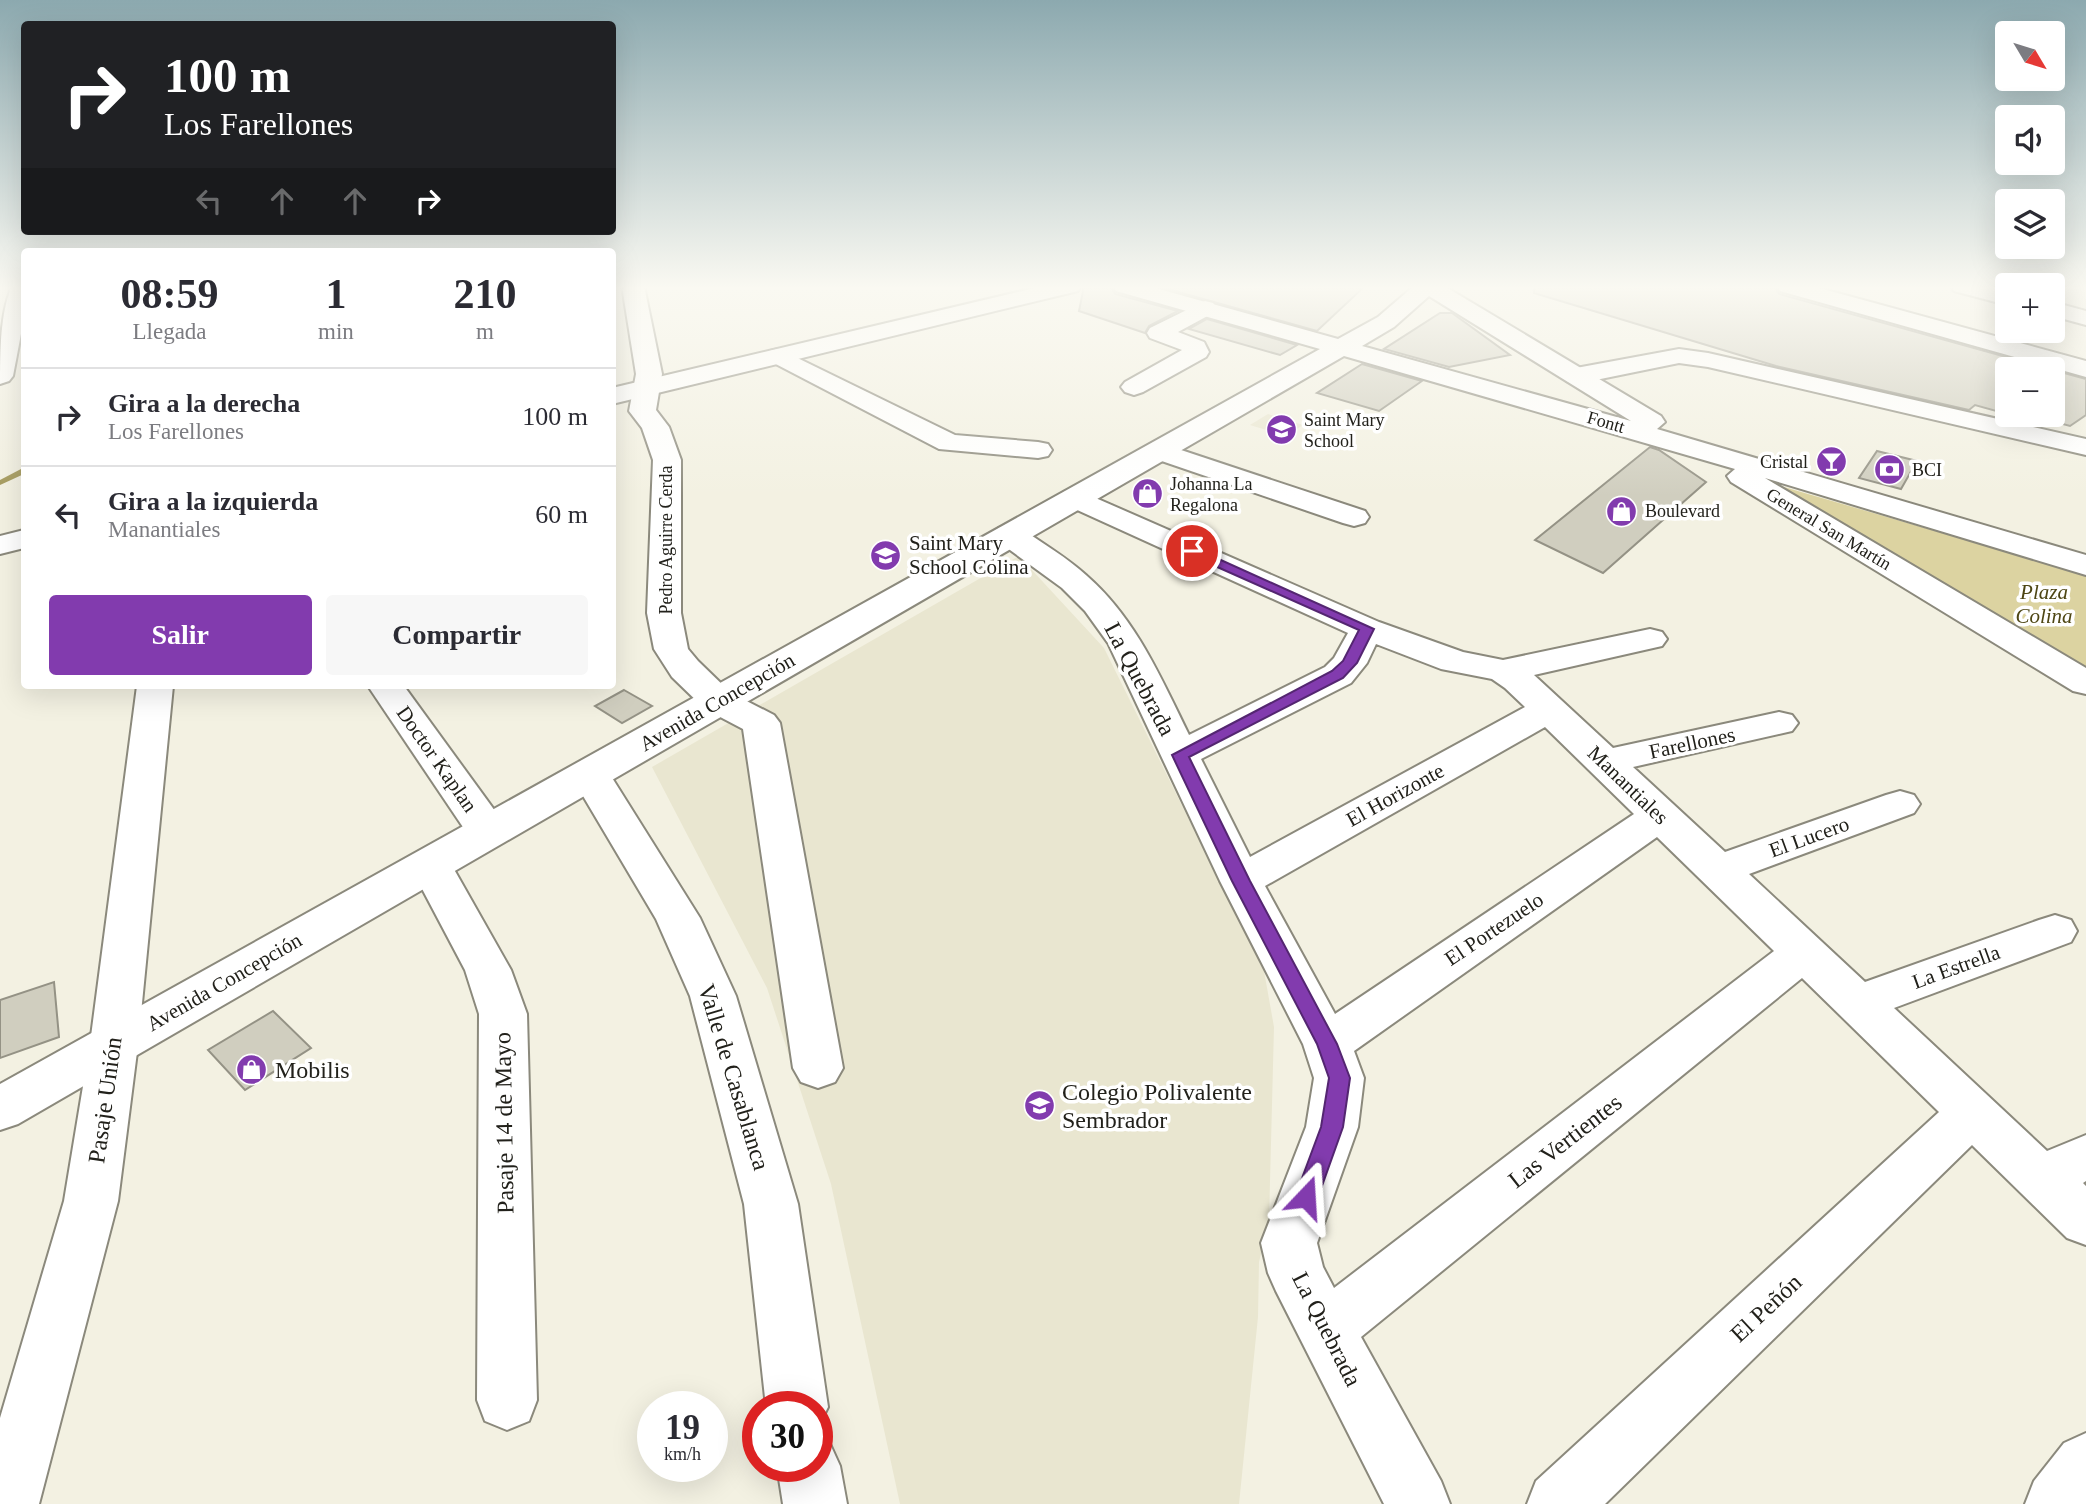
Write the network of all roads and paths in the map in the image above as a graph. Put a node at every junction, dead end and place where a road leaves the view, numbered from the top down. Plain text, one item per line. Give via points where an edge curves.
1 (6, 356) edge
2 (644, 356) edge
3 (779, 356) joint
4 (1189, 356) edge
5 (1326, 356) edge
6 (1374, 356) edge
7 (1543, 356) edge
8 (1678, 356) edge
9 (1680, 356) edge
10 (2040, 356) edge
11 (2086, 369) edge
12 (0, 376) edge
13 (1576, 376) junction
14 (1134, 387) dead end
15 (645, 388) junction
16 (616, 396) edge
17 (1982, 410) dead end
18 (2086, 434) edge
19 (1692, 447) junction
20 (2086, 447) edge
21 (1038, 450) dead end
22 (1160, 451) junction
23 (1075, 498) junction
24 (1354, 517) dead end
25 (1010, 535) junction
26 (21, 540) edge
27 (0, 545) edge
28 (2086, 565) edge
29 (1367, 629) junction
30 (1650, 639) dead end
31 (1503, 671) junction
32 (2086, 683) edge
33 (155, 689) edge
34 (388, 689) edge
35 (718, 701) junction
36 (1549, 709) junction
37 (1779, 723) dead end
38 (1180, 755) junction
39 (1604, 762) junction
40 (590, 774) junction
41 (1900, 804) dead end
42 (1660, 815) junction
43 (488, 832) junction
44 (430, 864) junction
45 (1718, 870) junction
46 (1241, 881) junction
47 (2055, 931) dead end
48 (1804, 952) junction
49 (1858, 1003) junction
50 (114, 1044) junction
51 (1327, 1044) junction
52 (818, 1068) dead end
53 (0, 1109) edge
54 (1973, 1112) junction
55 (2063, 1167) edge
56 (2086, 1221) edge
57 (1326, 1330) junction
58 (795, 1391) edge
59 (507, 1400) dead end
60 (811, 1482) edge
61 (7, 1504) edge
62 (815, 1504) edge
63 (1418, 1504) edge
64 (1559, 1504) edge

1 - 12 street
2 - 15 street, Pedro Aguirre Cerda via 649,374
3 - 15 street
3 - 21 street via 948,443
4 - 14 street
5 - 22 street, Avenida Concepción
6 - 19 street, Fontt
7 - 13 street, General San Martín
8 - 13 street
9 - 20 street
10 - 11 street
13 - 19 street, General San Martín
15 - 16 street
15 - 35 street, Pedro Aguirre Cerda via 642,411 655,427 667,460 664,613 671,649
17 - 18 street via 2047,430
19 - 28 street, Fontt
19 - 32 street, General San Martín
22 - 23 street, Avenida Concepción
22 - 24 street
23 - 25 street, Avenida Concepción
23 - 29 street, Manantiales
25 - 35 street, Avenida Concepción
25 - 38 street, La Quebrada via 1074,581 1104,614 1125,642
26 - 27 street
29 - 31 street, Manantiales via 1454,661
29 - 38 street via 1338,675
30 - 31 street
31 - 36 street, Manantiales
33 - 50 street, Pasaje Unión
34 - 43 street, Doctor Kaplan
35 - 40 street, Avenida Concepción
35 - 52 street, Pedro Aguirre Cerda via 761,723
36 - 39 street, Manantiales
36 - 46 street, El Horizonte
37 - 39 street, Farellones
38 - 46 street, La Quebrada
39 - 42 street, Manantiales
40 - 43 street, Avenida Concepción
40 - 58 street, Valle de Casablanca via 678,918 713,996 771,1204
41 - 45 street, El Lucero
42 - 45 street, Manantiales
42 - 51 street, El Portezuelo
43 - 44 street, Avenida Concepción
44 - 50 street, Avenida Concepción
44 - 59 street, Pasaje 14 de Mayo via 488,970 503,1014
45 - 48 street, Manantiales
46 - 51 street, La Quebrada
47 - 49 street, La Estrella
48 - 49 street, Manantiales
48 - 57 street, Las Vertientes
49 - 54 street, Manantiales
50 - 53 street, Avenida Concepción
50 - 61 street, Pasaje Unión via 91,1201
51 - 57 street, La Quebrada via 1339,1078 1332,1127 1290,1243 1296,1273
54 - 55 street, Manantiales
54 - 64 street, El Peñón
55 - 56 street, Manantiales
57 - 63 street, La Quebrada
60 - 62 street

